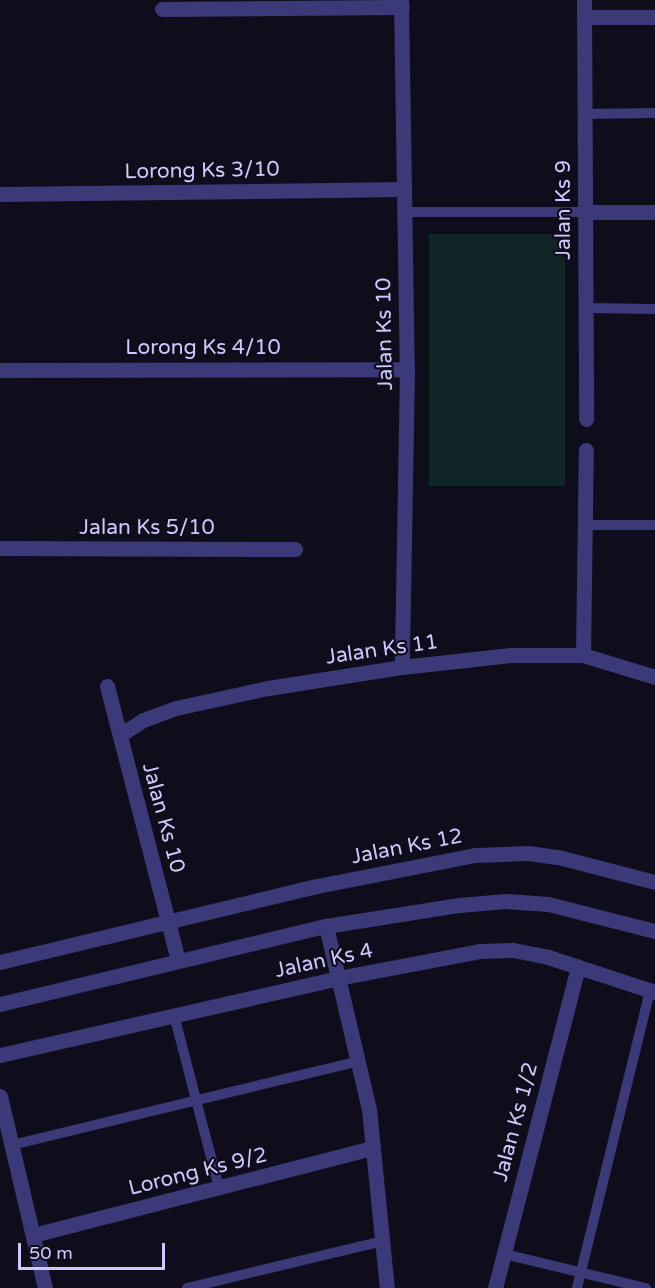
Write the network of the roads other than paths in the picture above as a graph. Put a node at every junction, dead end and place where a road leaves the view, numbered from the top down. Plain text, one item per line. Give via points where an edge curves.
1 (584, 0) edge
2 (401, 3) edge
3 (162, 9) dead end
4 (655, 16) edge
5 (585, 17) junction
6 (655, 113) edge
7 (585, 114) junction
8 (404, 189) junction
9 (0, 194) edge
10 (404, 212) junction
11 (585, 212) junction
12 (655, 212) edge
13 (586, 308) junction
14 (655, 309) edge
15 (407, 369) junction
16 (0, 370) edge
17 (586, 419) dead end
18 (586, 450) dead end
19 (585, 525) junction
20 (655, 525) edge
21 (0, 548) edge
22 (295, 549) dead end
23 (583, 655) junction
24 (402, 667) junction
25 (655, 677) edge
26 (107, 686) dead end
27 (120, 735) junction
28 (655, 882) edge
29 (168, 921) junction
30 (326, 926) junction
31 (655, 931) edge
32 (178, 961) junction
33 (0, 962) edge
34 (578, 967) junction
35 (338, 978) junction
36 (652, 991) edge
37 (0, 1004) edge
38 (174, 1015) junction
39 (0, 1055) edge
40 (358, 1061) junction
41 (0, 1096) edge
42 (196, 1100) junction
43 (12, 1145) junction
44 (373, 1148) junction
45 (219, 1188) junction
46 (33, 1235) junction
47 (383, 1241) junction
48 (504, 1254) junction
49 (580, 1273) junction
50 (45, 1288) edge
51 (187, 1288) edge
52 (387, 1288) edge
53 (495, 1288) edge
54 (576, 1288) edge
55 (646, 1288) edge

1 - 5 street, Jalan Ks 9
2 - 3 street
2 - 8 street, Jalan Ks 10
4 - 5 street
5 - 7 street, Jalan Ks 9
6 - 7 lane
7 - 11 street, Jalan Ks 9
8 - 9 street, Lorong Ks 3/10
8 - 10 street, Jalan Ks 10
10 - 11 lane
10 - 15 street, Jalan Ks 10
11 - 12 street
11 - 13 street, Jalan Ks 9
13 - 14 lane
13 - 17 street, Jalan Ks 9
15 - 16 street, Lorong Ks 4/10
15 - 24 street, Jalan Ks 10
18 - 19 street
19 - 20 lane
19 - 23 street
21 - 22 street, Jalan Ks 5/10
23 - 24 street, Jalan Ks 11 via 510,655
23 - 25 street, Jalan Ks 11
24 - 27 street, Jalan Ks 11 via 268,688 176,708 143,720
26 - 27 street, Jalan Ks 10
27 - 29 street, Jalan Ks 10
28 - 29 street, Jalan Ks 12 via 550,856 475,855
29 - 32 street, Jalan Ks 10
29 - 33 street, Jalan Ks 12
30 - 31 street via 506,901 558,906
30 - 32 street
30 - 35 street
32 - 37 street
34 - 35 street, Jalan Ks 4 via 513,950 479,951
34 - 36 street, Jalan Ks 4
34 - 48 street, Jalan Ks 1/2
35 - 38 street, Jalan Ks 4
35 - 40 street
36 - 49 lane
38 - 39 street, Jalan Ks 4
38 - 42 lane
40 - 42 lane
40 - 44 street
41 - 43 street
42 - 43 lane
42 - 45 lane
43 - 46 street
44 - 45 street, Lorong Ks 9/2
44 - 47 street
45 - 46 street, Lorong Ks 9/2
46 - 50 street
47 - 51 lane
47 - 52 street
48 - 49 lane
48 - 53 street, Jalan Ks 1/2
49 - 54 lane
49 - 55 lane

